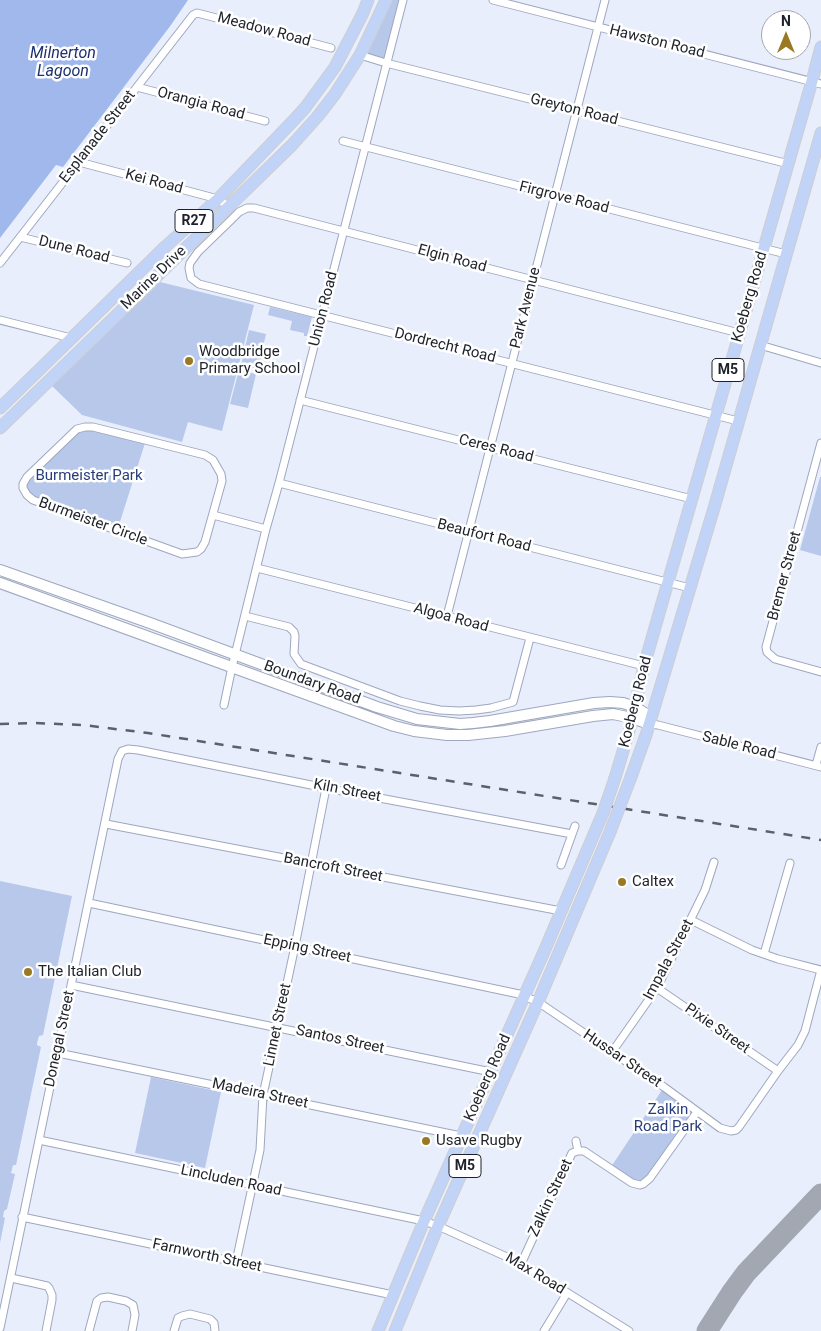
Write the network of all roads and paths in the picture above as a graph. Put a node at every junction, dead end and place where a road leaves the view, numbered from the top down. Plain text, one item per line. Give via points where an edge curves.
1 (368, 0) edge
2 (386, 0) edge
3 (403, 0) edge
4 (493, 0) edge
5 (605, 0) edge
6 (197, 13) joint
7 (598, 27) junction
8 (821, 46) edge
9 (331, 48) dead end
10 (360, 55) junction
11 (386, 63) junction
12 (817, 82) edge
13 (137, 87) junction
14 (577, 110) junction
15 (265, 121) dead end
16 (821, 133) edge
17 (343, 141) dead end
18 (366, 147) junction
19 (79, 162) junction
20 (789, 164) junction
21 (555, 195) junction
22 (218, 199) junction
23 (228, 206) junction
24 (344, 231) junction
25 (20, 237) junction
26 (764, 248) junction
27 (786, 254) junction
28 (0, 263) edge
29 (127, 263) dead end
30 (189, 268) joint
31 (533, 280) junction
32 (322, 314) junction
33 (0, 320) edge
34 (740, 333) junction
35 (71, 338) junction
36 (760, 345) junction
37 (512, 363) junction
38 (821, 363) edge
39 (300, 400) junction
40 (0, 408) edge
41 (715, 416) junction
42 (738, 421) junction
43 (0, 428) edge
44 (821, 443) edge
45 (490, 448) junction
46 (279, 483) junction
47 (692, 499) junction
48 (213, 515) junction
49 (266, 529) junction
50 (468, 532) junction
51 (257, 568) junction
52 (0, 570) edge
53 (668, 582) junction
54 (0, 583) edge
55 (690, 588) junction
56 (245, 616) junction
57 (447, 616) junction
58 (530, 638) junction
59 (235, 655) junction
60 (644, 666) junction
61 (232, 667) junction
62 (821, 672) edge
63 (224, 705) dead end
64 (633, 712) junction
65 (653, 722) junction
66 (821, 747) edge
67 (122, 751) joint
68 (819, 766) edge
69 (326, 788) junction
70 (106, 824) junction
71 (575, 826) dead end
72 (572, 834) junction
73 (714, 862) dead end
74 (311, 863) junction
75 (790, 863) dead end
76 (561, 865) dead end
77 (89, 903) junction
78 (561, 911) junction
79 (691, 920) junction
80 (295, 946) junction
81 (764, 954) junction
82 (821, 970) edge
83 (71, 985) junction
84 (657, 988) junction
85 (525, 996) junction
86 (538, 1002) junction
87 (278, 1027) junction
88 (612, 1052) junction
89 (58, 1053) junction
90 (778, 1071) junction
91 (491, 1072) junction
92 (263, 1095) junction
93 (697, 1112) junction
94 (462, 1136) junction
95 (39, 1140) junction
96 (576, 1141) dead end
97 (578, 1150) junction
98 (252, 1185) junction
99 (22, 1217) junction
100 (424, 1221) junction
101 (438, 1226) junction
102 (236, 1262) junction
103 (521, 1264) junction
104 (11, 1278) junction
105 (567, 1293) junction
106 (393, 1295) junction
107 (0, 1328) edge
108 (46, 1331) edge
109 (89, 1331) edge
110 (132, 1331) edge
111 (174, 1331) edge
112 (216, 1331) edge
113 (378, 1331) edge
114 (395, 1331) edge
115 (544, 1331) edge
116 (629, 1331) edge

1 - 22 main road, Marine Drive / R27 via 345,49 314,95
2 - 10 main road, Marine Drive / R27
3 - 11 street, Union Road
4 - 7 street, Hawston Road
5 - 7 street, Park Avenue
6 - 9 street, Meadow Road
6 - 13 street, Esplanade Street
7 - 12 street, Hawston Road
7 - 14 street, Park Avenue
8 - 12 main road, Koeberg Road / M5
10 - 11 street, Greyton Road
10 - 23 main road, Marine Drive / R27 via 318,116
11 - 14 street, Greyton Road
11 - 18 street, Union Road
12 - 20 main road, Koeberg Road / M5
13 - 15 street, Orangia Road
13 - 19 street, Esplanade Street
14 - 20 street, Greyton Road
14 - 21 street, Park Avenue
16 - 27 main road, Koeberg Road / M5
17 - 18 street, Firgrove Road
18 - 21 street, Firgrove Road
18 - 24 street, Union Road
19 - 22 street, Kei Road
19 - 25 street, Esplanade Street
20 - 26 main road, Koeberg Road / M5
21 - 26 street, Firgrove Road
21 - 31 street, Park Avenue
22 - 23 street, Kei Road
22 - 35 main road, Marine Drive / R27
23 - 43 main road, Marine Drive / R27
24 - 30 street, Elgin Road via 247,208 198,252
24 - 31 street, Elgin Road
24 - 32 street, Union Road
25 - 28 street, Esplanade Street
25 - 29 street, Dune Road
26 - 27 street, Firgrove Road
26 - 34 main road, Koeberg Road / M5
27 - 36 main road, Koeberg Road / M5
30 - 32 street, Dordrecht Road via 191,278 198,284
31 - 34 street, Elgin Road
31 - 37 street, Park Avenue
32 - 37 street, Dordrecht Road
32 - 39 street, Union Road
33 - 35 street
34 - 41 main road, Koeberg Road / M5
35 - 40 main road, Marine Drive / R27
36 - 38 street
36 - 42 main road, Koeberg Road / M5
37 - 41 street, Dordrecht Road
37 - 45 street, Park Avenue
39 - 45 street, Ceres Road
39 - 46 street, Union Road
41 - 42 street, Dordrecht Road
41 - 47 main road, Koeberg Road / M5
42 - 55 main road, Koeberg Road / M5
44 - 62 street, Bremer Street via 766,647 775,659
45 - 47 street, Ceres Road
45 - 50 street, Park Avenue
46 - 49 street, Union Road
46 - 50 street, Beaufort Road
47 - 53 main road, Koeberg Road / M5
48 - 48 street, Burmeister Circle via 222,481 213,460 205,455 93,427 77,429 23,484 24,491 32,500 182,554 197,552 201,548
48 - 49 street
49 - 51 street, Union Road
50 - 53 street, Beaufort Road
50 - 57 street, Park Avenue
51 - 56 street, Union Road
51 - 57 street, Algoa Road
52 - 59 main road, Boundary Road
53 - 55 street, Beaufort Road
53 - 60 main road, Koeberg Road / M5
54 - 61 main road, Boundary Road
55 - 65 main road, Koeberg Road / M5
56 - 58 street via 288,627 294,632 294,654 301,664 400,701 440,710 476,710 513,702
56 - 59 street, Union Road
57 - 58 street, Algoa Road
58 - 60 street, Algoa Road
59 - 61 street, Union Road
59 - 64 main road, Boundary Road via 400,715 432,722 490,722 606,702 620,703
60 - 64 main road, Koeberg Road / M5
61 - 63 street, Union Road
61 - 64 main road, Boundary Road via 394,726 429,733 487,734
64 - 65 main road
64 - 78 main road, Koeberg Road / M5, bridge via 615,778
65 - 68 street, Sable Road
65 - 86 main road, Koeberg Road / M5, bridge
66 - 68 street
67 - 69 street, Kiln Street via 138,750
67 - 70 street, Donegal Street
69 - 72 street, Kiln Street
69 - 74 street, Linnet Street
70 - 74 street, Bancroft Street
70 - 77 street, Donegal Street
71 - 72 street
72 - 76 street
73 - 79 street, Impala Street
74 - 78 street, Bancroft Street
74 - 80 street, Linnet Street
75 - 81 street
77 - 80 street, Epping Street
77 - 83 street, Donegal Street
78 - 85 main road, Koeberg Road / M5
79 - 81 street
79 - 84 street, Impala Street
80 - 85 street, Epping Street
80 - 87 street, Linnet Street
81 - 82 street
82 - 90 street via 805,1031
83 - 87 street, Santos Street
83 - 89 street, Donegal Street
84 - 88 street, Impala Street
84 - 90 street, Pixie Street
85 - 86 street, Epping Street
85 - 91 main road, Koeberg Road / M5
86 - 88 street, Hussar Street
86 - 101 main road, Koeberg Road / M5
87 - 91 street, Santos Street
87 - 92 street, Linnet Street
88 - 93 street, Hussar Street
89 - 92 street, Madeira Street
89 - 95 street, Donegal Street
90 - 93 street, Hussar Street via 736,1130 720,1128
91 - 94 main road, Koeberg Road / M5
92 - 94 street, Madeira Street
92 - 98 street, Linnet Street via 260,1150
93 - 97 street, Zalkin Street via 650,1178 640,1185 632,1184 586,1152
94 - 100 main road, Koeberg Road / M5
95 - 98 street, Lincluden Road
95 - 99 street, Donegal Street
96 - 97 street
97 - 103 street, Zalkin Street via 570,1155
98 - 100 street, Lincluden Road
98 - 102 street, Linnet Street
99 - 102 street, Farnworth Street
99 - 104 street, Donegal Street
100 - 101 street, Lincluden Road
100 - 106 main road, Koeberg Road / M5
101 - 103 street, Max Road
101 - 114 main road, Koeberg Road / M5
102 - 106 street, Farnworth Street
103 - 105 street, Max Road
104 - 107 street, Donegal Street
104 - 108 street via 49,1288 52,1300
105 - 115 street
105 - 116 street, Max Road
106 - 113 main road, Koeberg Road / M5
109 - 110 street via 97,1301 108,1297 133,1305
111 - 112 street via 178,1318 190,1314 210,1319

